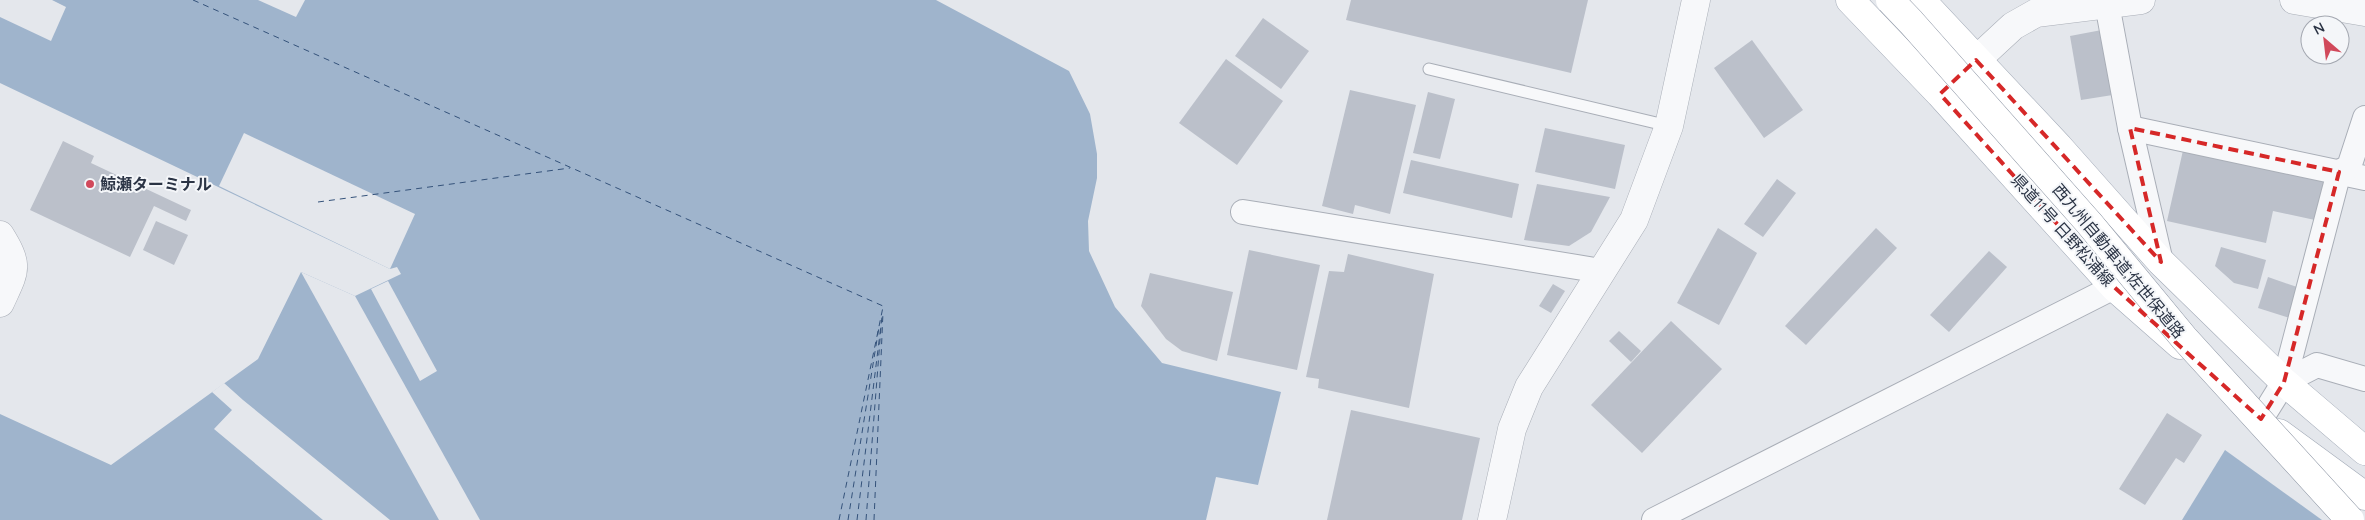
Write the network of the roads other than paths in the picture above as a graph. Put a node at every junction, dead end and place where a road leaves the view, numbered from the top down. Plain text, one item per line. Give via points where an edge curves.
1 (1696, 0) edge
2 (1850, 0) edge
3 (1890, 0) edge
4 (1921, 0) edge
5 (2141, 0) edge
6 (2294, 0) edge
7 (2107, 4) junction
8 (2034, 6) edge
9 (2365, 12) edge
10 (1976, 60) junction
11 (1429, 69) dead end
12 (1940, 94) junction
13 (2365, 118) edge
14 (1669, 126) junction
15 (2130, 128) junction
16 (2338, 172) junction
17 (2365, 178) edge
18 (1243, 212) dead end
19 (0, 235) edge
20 (2161, 262) junction
21 (1601, 271) junction
22 (2114, 287) junction
23 (0, 303) edge
24 (2365, 379) edge
25 (2284, 382) junction
26 (2261, 419) junction
27 (2365, 451) edge
28 (2365, 496) edge
29 (1492, 520) edge
30 (1654, 520) edge
31 (2350, 520) edge

1 - 14 street
2 - 12 main road, 県道11号 日野松浦線
3 - 31 main road, 西九州自動車道;佐世保道路, bridge via 2082,216 2184,338
4 - 10 main road
5 - 7 street
6 - 9 street
7 - 8 street
7 - 15 street
8 - 10 street
10 - 12 street
10 - 20 main road via 2059,146
11 - 14 lane
12 - 22 main road, 県道11号 日野松浦線
13 - 16 street via 2349,167
14 - 21 street via 1634,220
15 - 16 street
15 - 20 street
16 - 17 street
16 - 25 street
18 - 21 street
19 - 23 street via 14,265
20 - 25 main road
21 - 29 street via 1529,387 1512,430
22 - 26 main road, 県道11号 日野松浦線
22 - 30 street
24 - 25 street via 2317,365
25 - 26 street
25 - 27 main road
26 - 28 main road, 県道11号 日野松浦線

